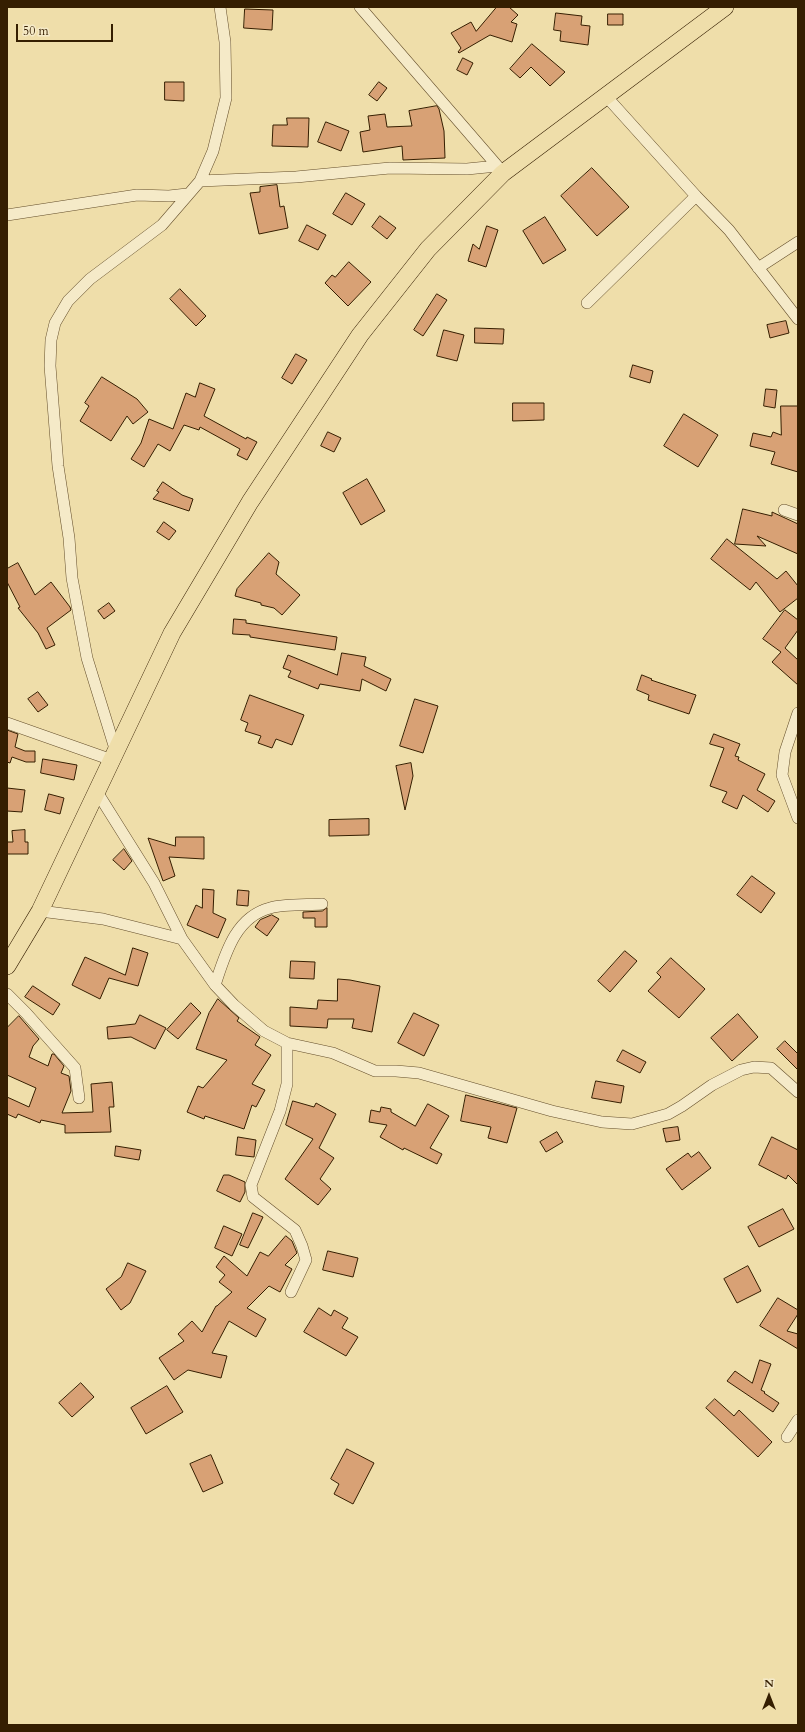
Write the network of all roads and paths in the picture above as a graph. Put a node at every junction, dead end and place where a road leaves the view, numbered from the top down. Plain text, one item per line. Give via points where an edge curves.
1 (220, 7) edge
2 (725, 7) edge
3 (365, 9) edge
4 (605, 95) junction
5 (500, 169) junction
6 (200, 181) junction
7 (187, 194) junction
8 (696, 196) junction
9 (7, 215) edge
10 (798, 242) edge
11 (758, 268) junction
12 (587, 303) dead end
13 (798, 318) edge
14 (784, 510) dead end
15 (798, 514) edge
16 (798, 713) edge
17 (7, 722) edge
18 (114, 756) junction
19 (97, 792) junction
20 (798, 818) edge
21 (322, 904) dead end
22 (40, 911) junction
23 (182, 939) junction
24 (7, 966) edge
25 (215, 985) junction
26 (7, 994) edge
27 (287, 1043) junction
28 (798, 1092) edge
29 (79, 1098) dead end
30 (291, 1292) dead end
31 (798, 1420) edge
32 (787, 1437) dead end

1 - 6 street via 225,42 226,98 213,151
2 - 4 main road
3 - 5 street
4 - 5 main road
4 - 8 street
5 - 6 street via 390,168 296,177
5 - 18 main road via 428,249 360,335 250,502 172,633
6 - 7 street
7 - 9 street via 137,195
7 - 18 street via 162,224 90,279 68,301 55,323 50,340 56,443 72,578 87,658
8 - 11 street via 729,230
8 - 12 street
10 - 11 street
11 - 13 street
14 - 15 street
16 - 20 street via 784,752 782,775
17 - 18 street
18 - 19 main road
19 - 22 main road
19 - 23 street via 154,883
21 - 25 street via 270,908 255,914 236,932
22 - 23 street via 103,919
22 - 24 main road
23 - 25 street
25 - 27 street via 264,1031
26 - 29 street via 75,1068
27 - 28 street via 333,1053 375,1072 419,1073 552,1111 602,1122 632,1124 668,1114 712,1085 741,1070 754,1067 771,1068
27 - 30 street via 287,1084 280,1111 251,1185 253,1197 295,1230 302,1246 306,1260
31 - 32 street

